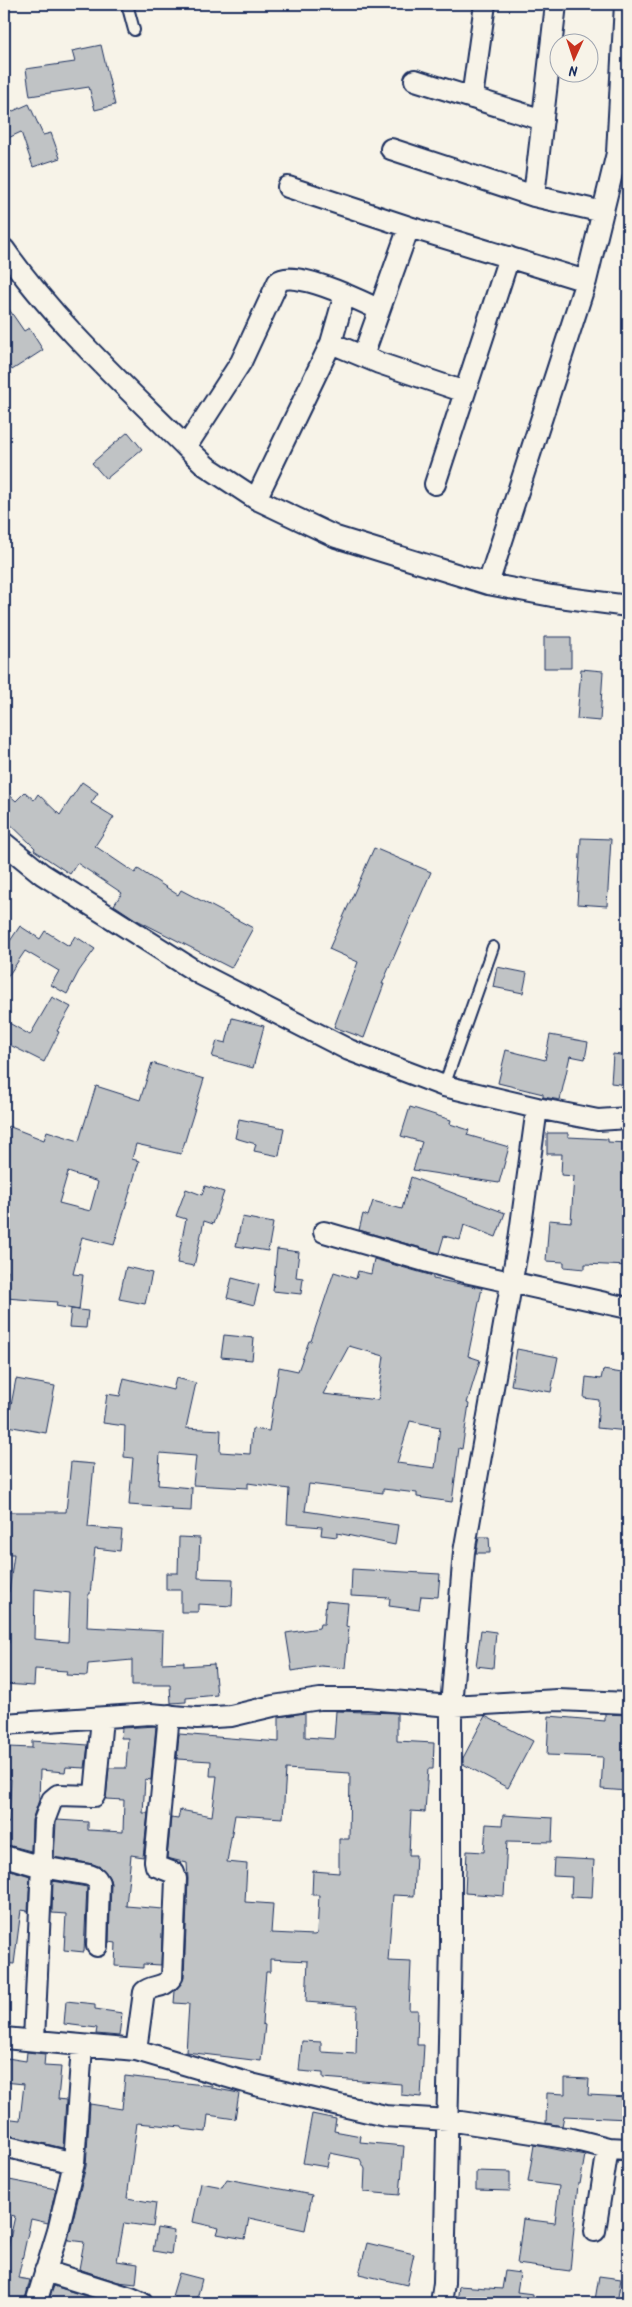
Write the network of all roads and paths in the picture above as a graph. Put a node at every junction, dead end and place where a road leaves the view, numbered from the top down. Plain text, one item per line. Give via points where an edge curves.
1 (127, 4) edge
2 (485, 4) edge
3 (556, 4) edge
4 (625, 4) edge
5 (134, 30) dead end
6 (415, 80) dead end
7 (472, 98) junction
8 (542, 120) junction
9 (391, 149) dead end
10 (623, 154) edge
11 (288, 187) dead end
12 (534, 196) junction
13 (603, 212) junction
14 (409, 227) junction
15 (4, 249) edge
16 (509, 257) junction
17 (586, 281) junction
18 (345, 294) junction
19 (378, 309) junction
20 (331, 343) junction
21 (363, 356) junction
22 (465, 392) junction
23 (186, 447) junction
24 (435, 484) dead end
25 (256, 500) junction
26 (488, 584) junction
27 (628, 606) edge
28 (4, 843) edge
29 (493, 947) dead end
30 (444, 1086) junction
31 (537, 1108) junction
32 (628, 1118) edge
33 (324, 1232) dead end
34 (510, 1282) junction
35 (628, 1308) edge
36 (628, 1703) edge
37 (451, 1706) junction
38 (169, 1716) junction
39 (102, 1718) junction
40 (4, 1724) edge
41 (4, 1856) edge
42 (42, 1867) junction
43 (97, 1946) dead end
44 (4, 2038) edge
45 (34, 2040) junction
46 (82, 2046) junction
47 (136, 2050) junction
48 (448, 2120) junction
49 (4, 2146) edge
50 (608, 2148) junction
51 (628, 2149) edge
52 (74, 2163) junction
53 (596, 2231) dead end
54 (45, 2271) junction
55 (36, 2303) edge
56 (142, 2303) edge
57 (441, 2303) edge

1 - 5 lane
2 - 7 street
3 - 8 street
4 - 10 street
6 - 7 street
7 - 8 street
8 - 12 street
9 - 12 street
10 - 13 street
11 - 14 street
12 - 13 street
13 - 17 street
14 - 16 street
14 - 19 street
15 - 23 street via 60,321
16 - 17 street
16 - 22 street
17 - 26 street
18 - 19 street
18 - 20 street
18 - 23 street via 295,278 284,278 278,282 241,362
19 - 21 street
20 - 21 street
20 - 25 street
21 - 22 street
22 - 24 street
23 - 25 street via 206,466
25 - 26 street via 336,537
26 - 27 street
28 - 30 street via 42,874 200,974 349,1050
29 - 30 lane
30 - 31 street
31 - 32 street via 598,1120
31 - 34 street
33 - 34 street
34 - 35 street
34 - 37 street via 464,1552
36 - 37 street via 558,1700
37 - 38 street via 368,1699 320,1699 231,1716
37 - 48 street
38 - 39 street via 150,1714
38 - 47 street via 155,1861 156,1866 174,1873 176,1879 172,1977 161,1987 148,1988 144,1992
39 - 40 street
39 - 42 street via 95,1794 85,1797 58,1795 52,1800 44,1821
41 - 42 street
42 - 43 street via 90,1875 98,1880
42 - 45 street
44 - 45 street
45 - 46 street
46 - 47 street
46 - 52 street
47 - 48 street via 255,2085 385,2116
48 - 50 street via 572,2139
48 - 57 street
49 - 52 street
50 - 51 street
50 - 53 street
52 - 54 street
54 - 55 street
54 - 56 street

